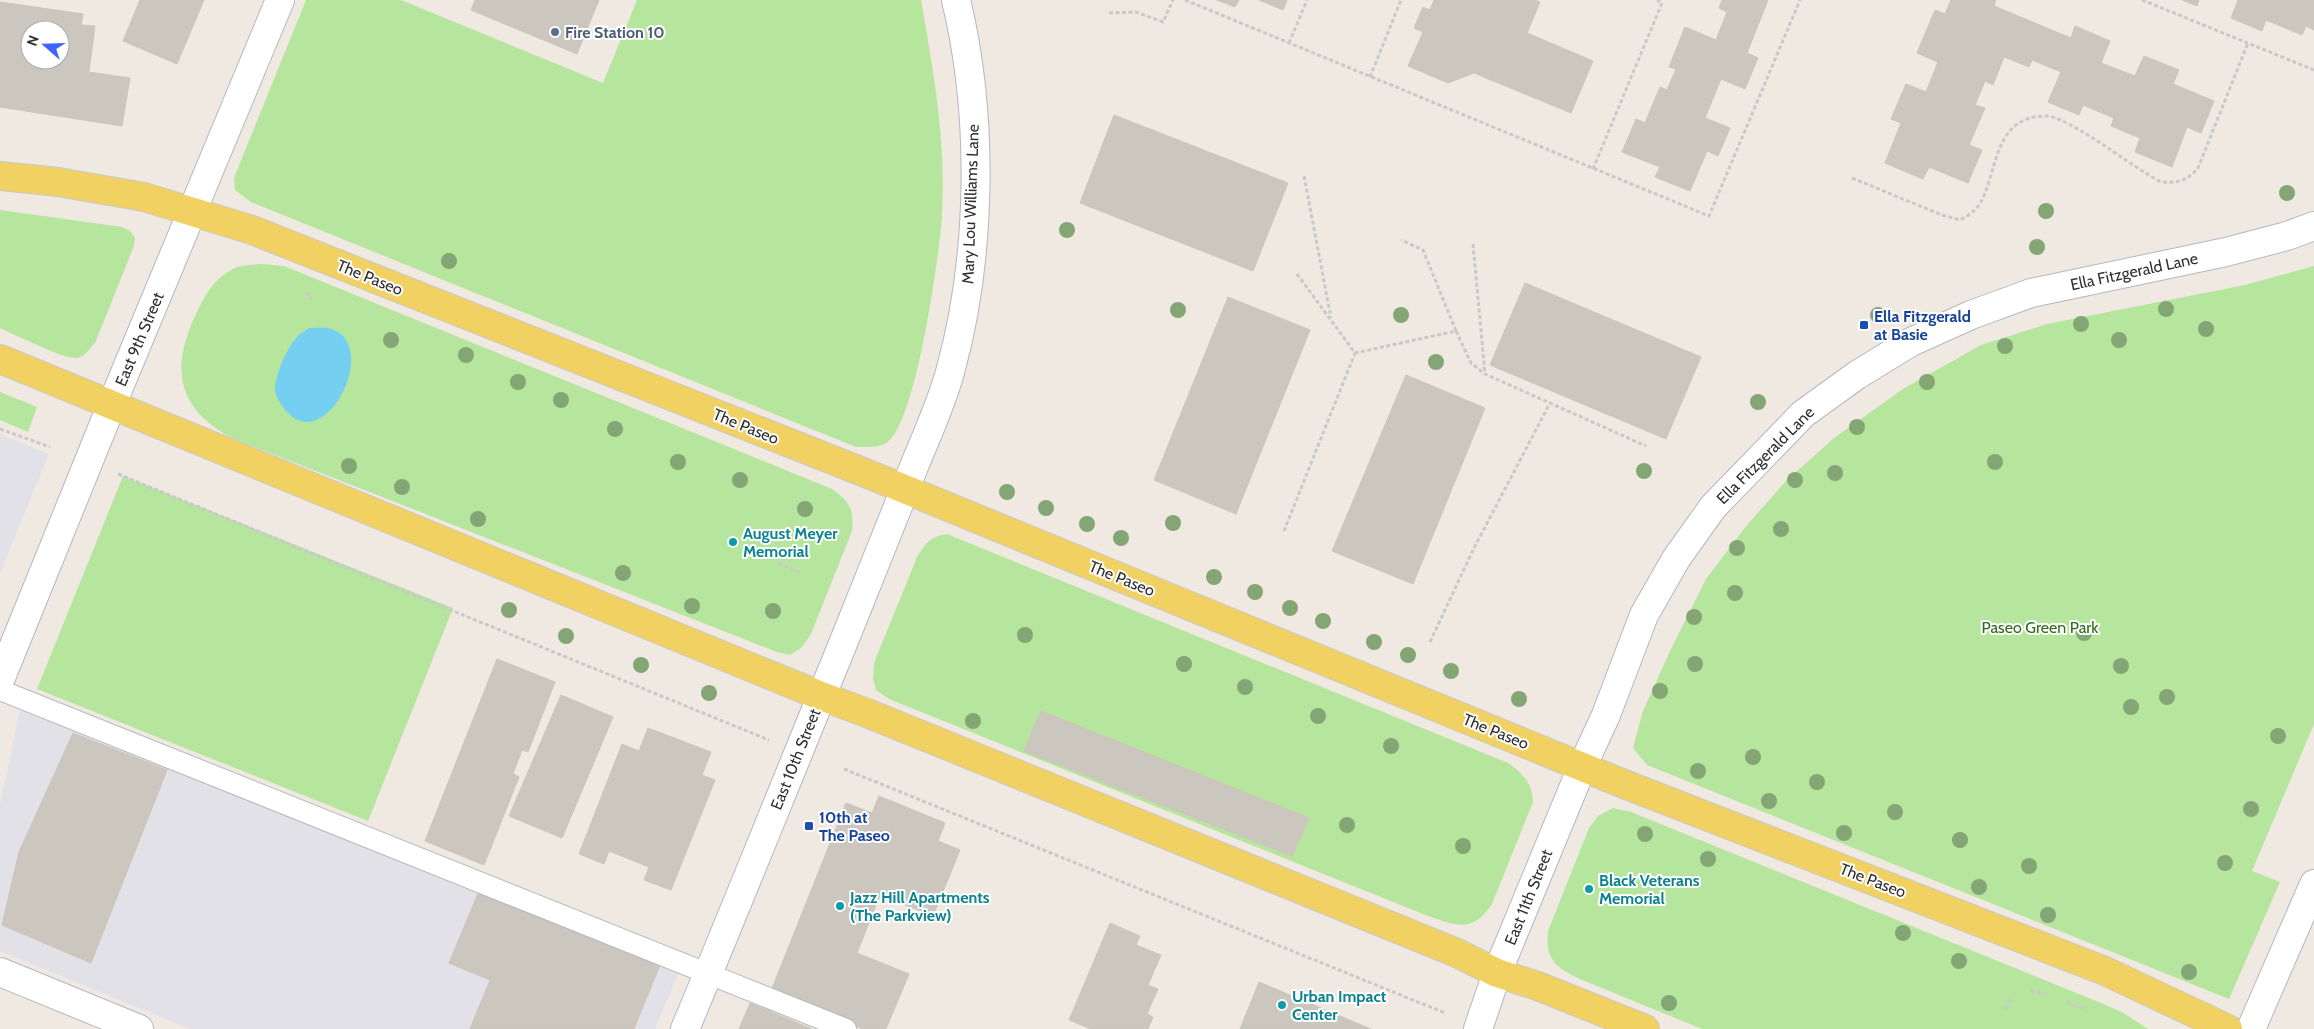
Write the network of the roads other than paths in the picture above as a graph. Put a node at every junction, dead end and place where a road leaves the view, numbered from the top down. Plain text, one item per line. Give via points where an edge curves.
1 (280, 0) edge
2 (956, 0) edge
3 (0, 176) edge
4 (193, 210) junction
5 (2314, 226) edge
6 (0, 358) edge
7 (112, 404) junction
8 (905, 490) junction
9 (0, 680) edge
10 (0, 690) edge
11 (821, 696) junction
12 (1582, 766) junction
13 (2314, 884) edge
14 (0, 972) edge
15 (709, 973) junction
16 (1497, 973) junction
17 (139, 1029) edge
18 (686, 1029) edge
19 (846, 1029) edge
20 (1478, 1029) edge
21 (1645, 1029) edge
22 (2228, 1029) edge
23 (2251, 1029) edge

1 - 4 main road, East 9th Street
2 - 8 main road, Mary Lou Williams Lane via 973,99 970,264 950,374
3 - 4 main road, The Paseo via 108,189
4 - 7 main road, East 9th Street
4 - 8 main road, The Paseo via 252,230
5 - 12 main road, Ella Fitzgerald Lane via 2226,252 2031,293 1971,315 1911,342 1803,414 1713,507 1676,559 1644,615 1606,715
6 - 7 main road
7 - 9 main road, East 9th Street
7 - 11 main road
8 - 11 main road, East 10th Street
8 - 12 main road, The Paseo
10 - 15 lane
11 - 15 main road, East 10th Street
11 - 16 main road via 1457,953
12 - 16 main road, East 11th Street
12 - 22 main road, The Paseo via 2105,971
13 - 23 main road
14 - 17 main road
15 - 18 main road, East 10th Street
15 - 19 lane
16 - 20 main road, East 11th Street
16 - 21 main road

